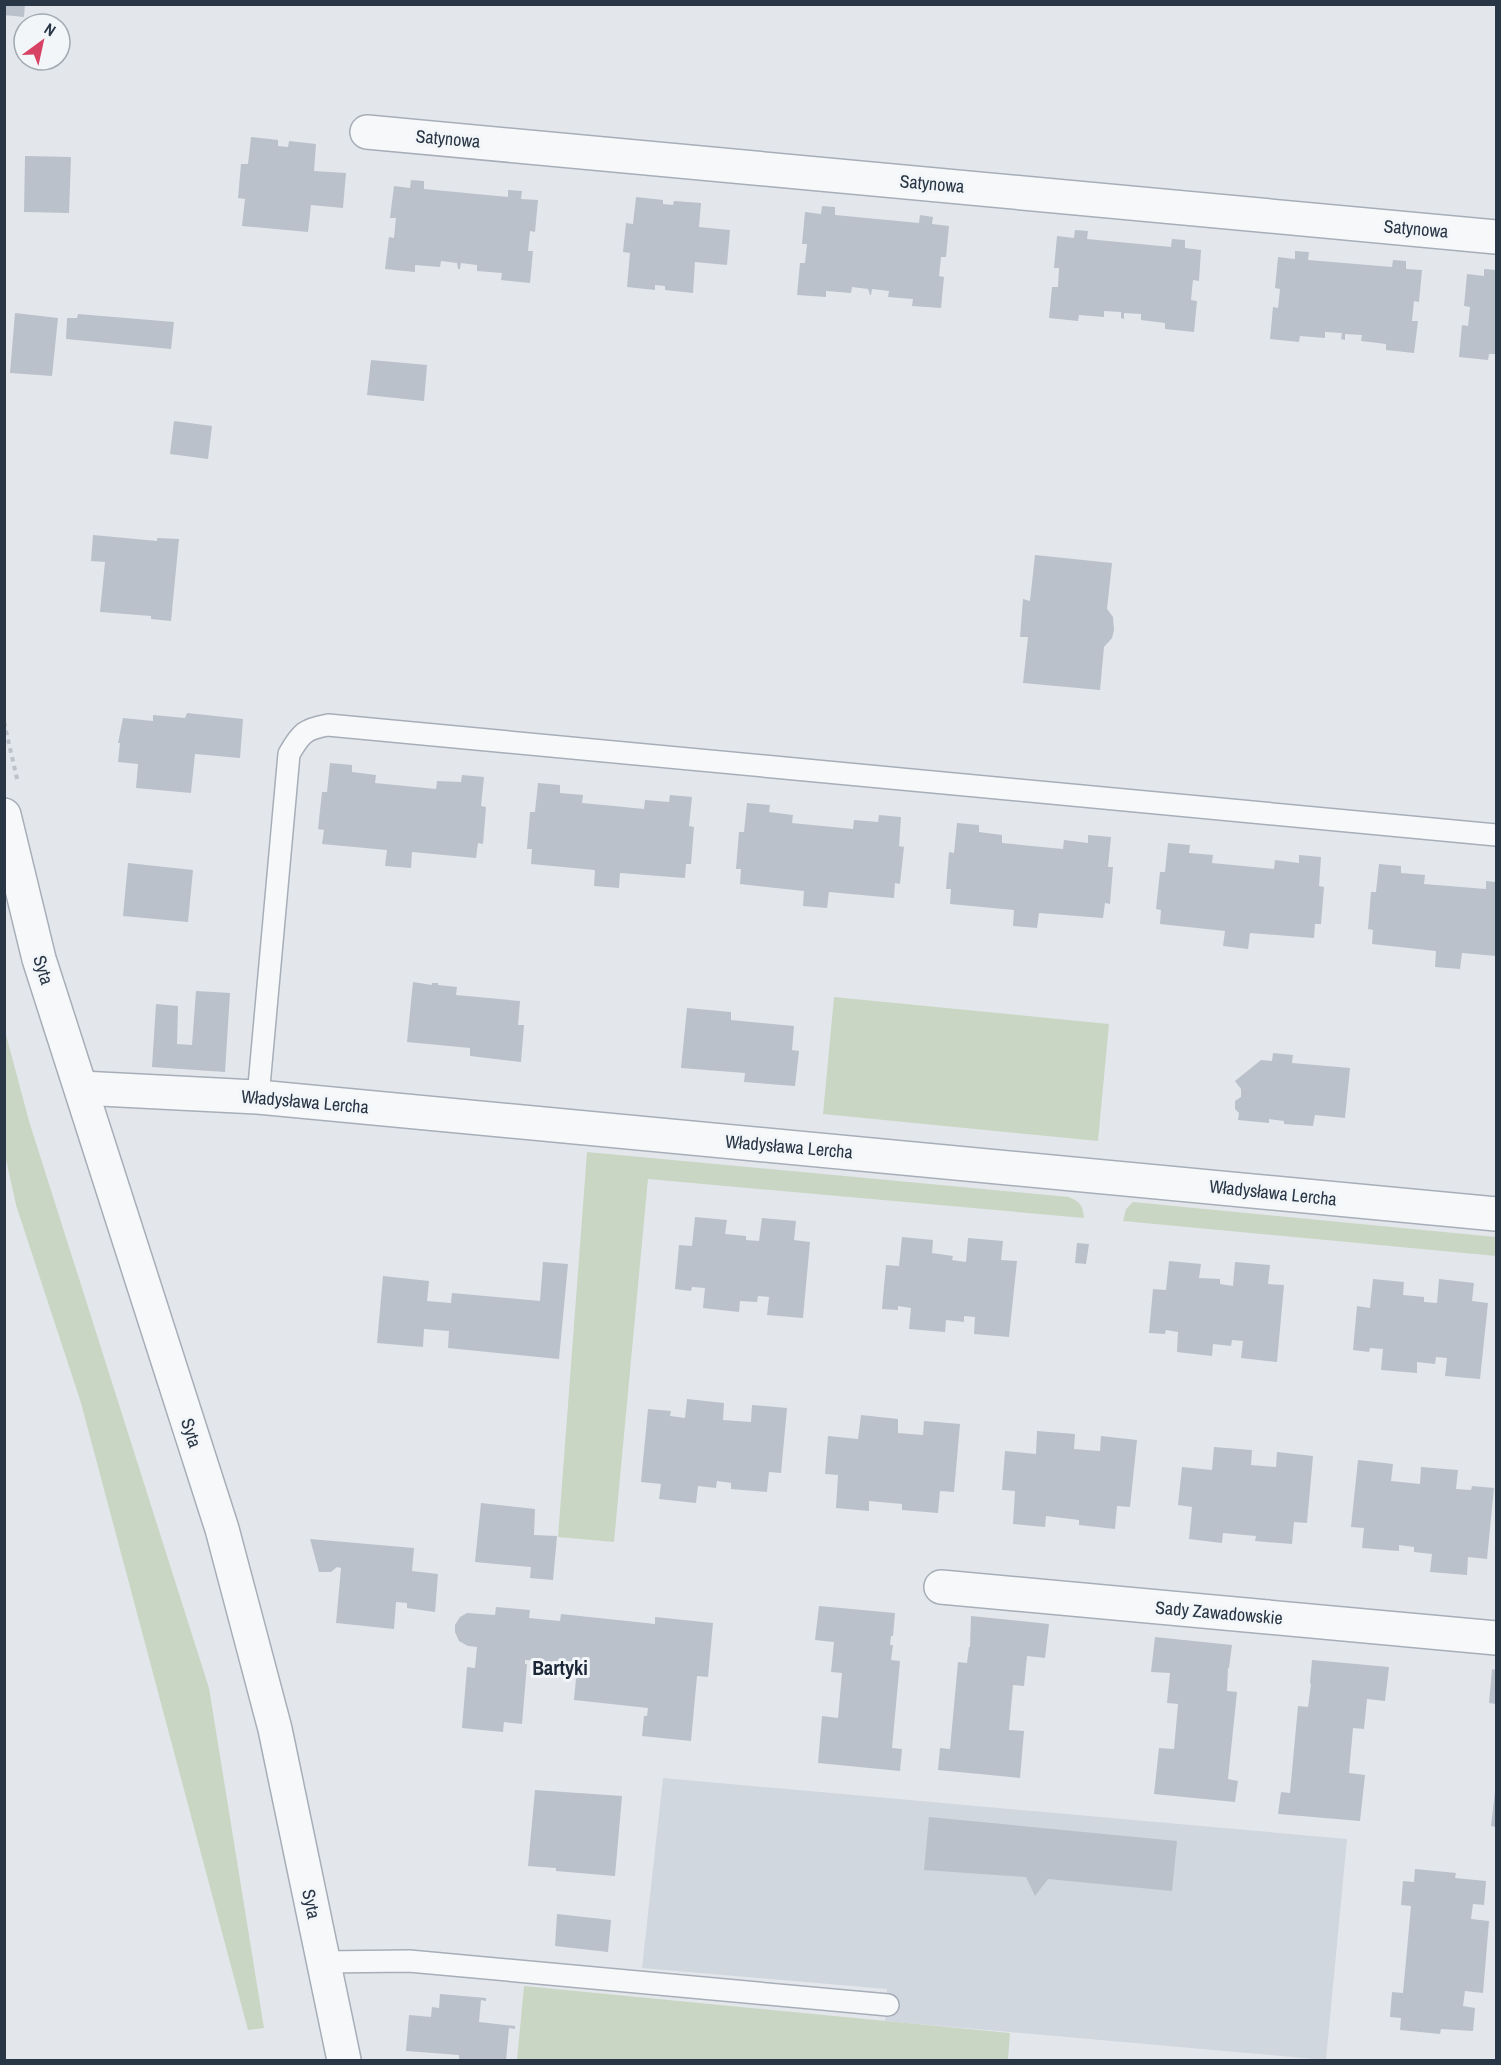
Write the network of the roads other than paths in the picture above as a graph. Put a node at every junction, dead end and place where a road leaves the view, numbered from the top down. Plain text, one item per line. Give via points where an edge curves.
1 (367, 132) dead end
2 (1497, 237) edge
3 (4, 814) edge
4 (1497, 835) edge
5 (81, 1088) junction
6 (258, 1097) junction
7 (1497, 1214) edge
8 (940, 1587) dead end
9 (1497, 1638) edge
10 (323, 1962) junction
11 (888, 2005) dead end
12 (344, 2061) edge

1 - 2 street, Satynowa
3 - 5 street, Syta via 39,959
4 - 6 lane via 340,726 315,727 304,732 289,754
5 - 6 street, Władysława Lercha
5 - 10 street, Syta via 222,1529 275,1729
6 - 7 street, Władysława Lercha
8 - 9 street, Sady Zawadowskie
10 - 11 lane via 410,1961
10 - 12 street, Syta

